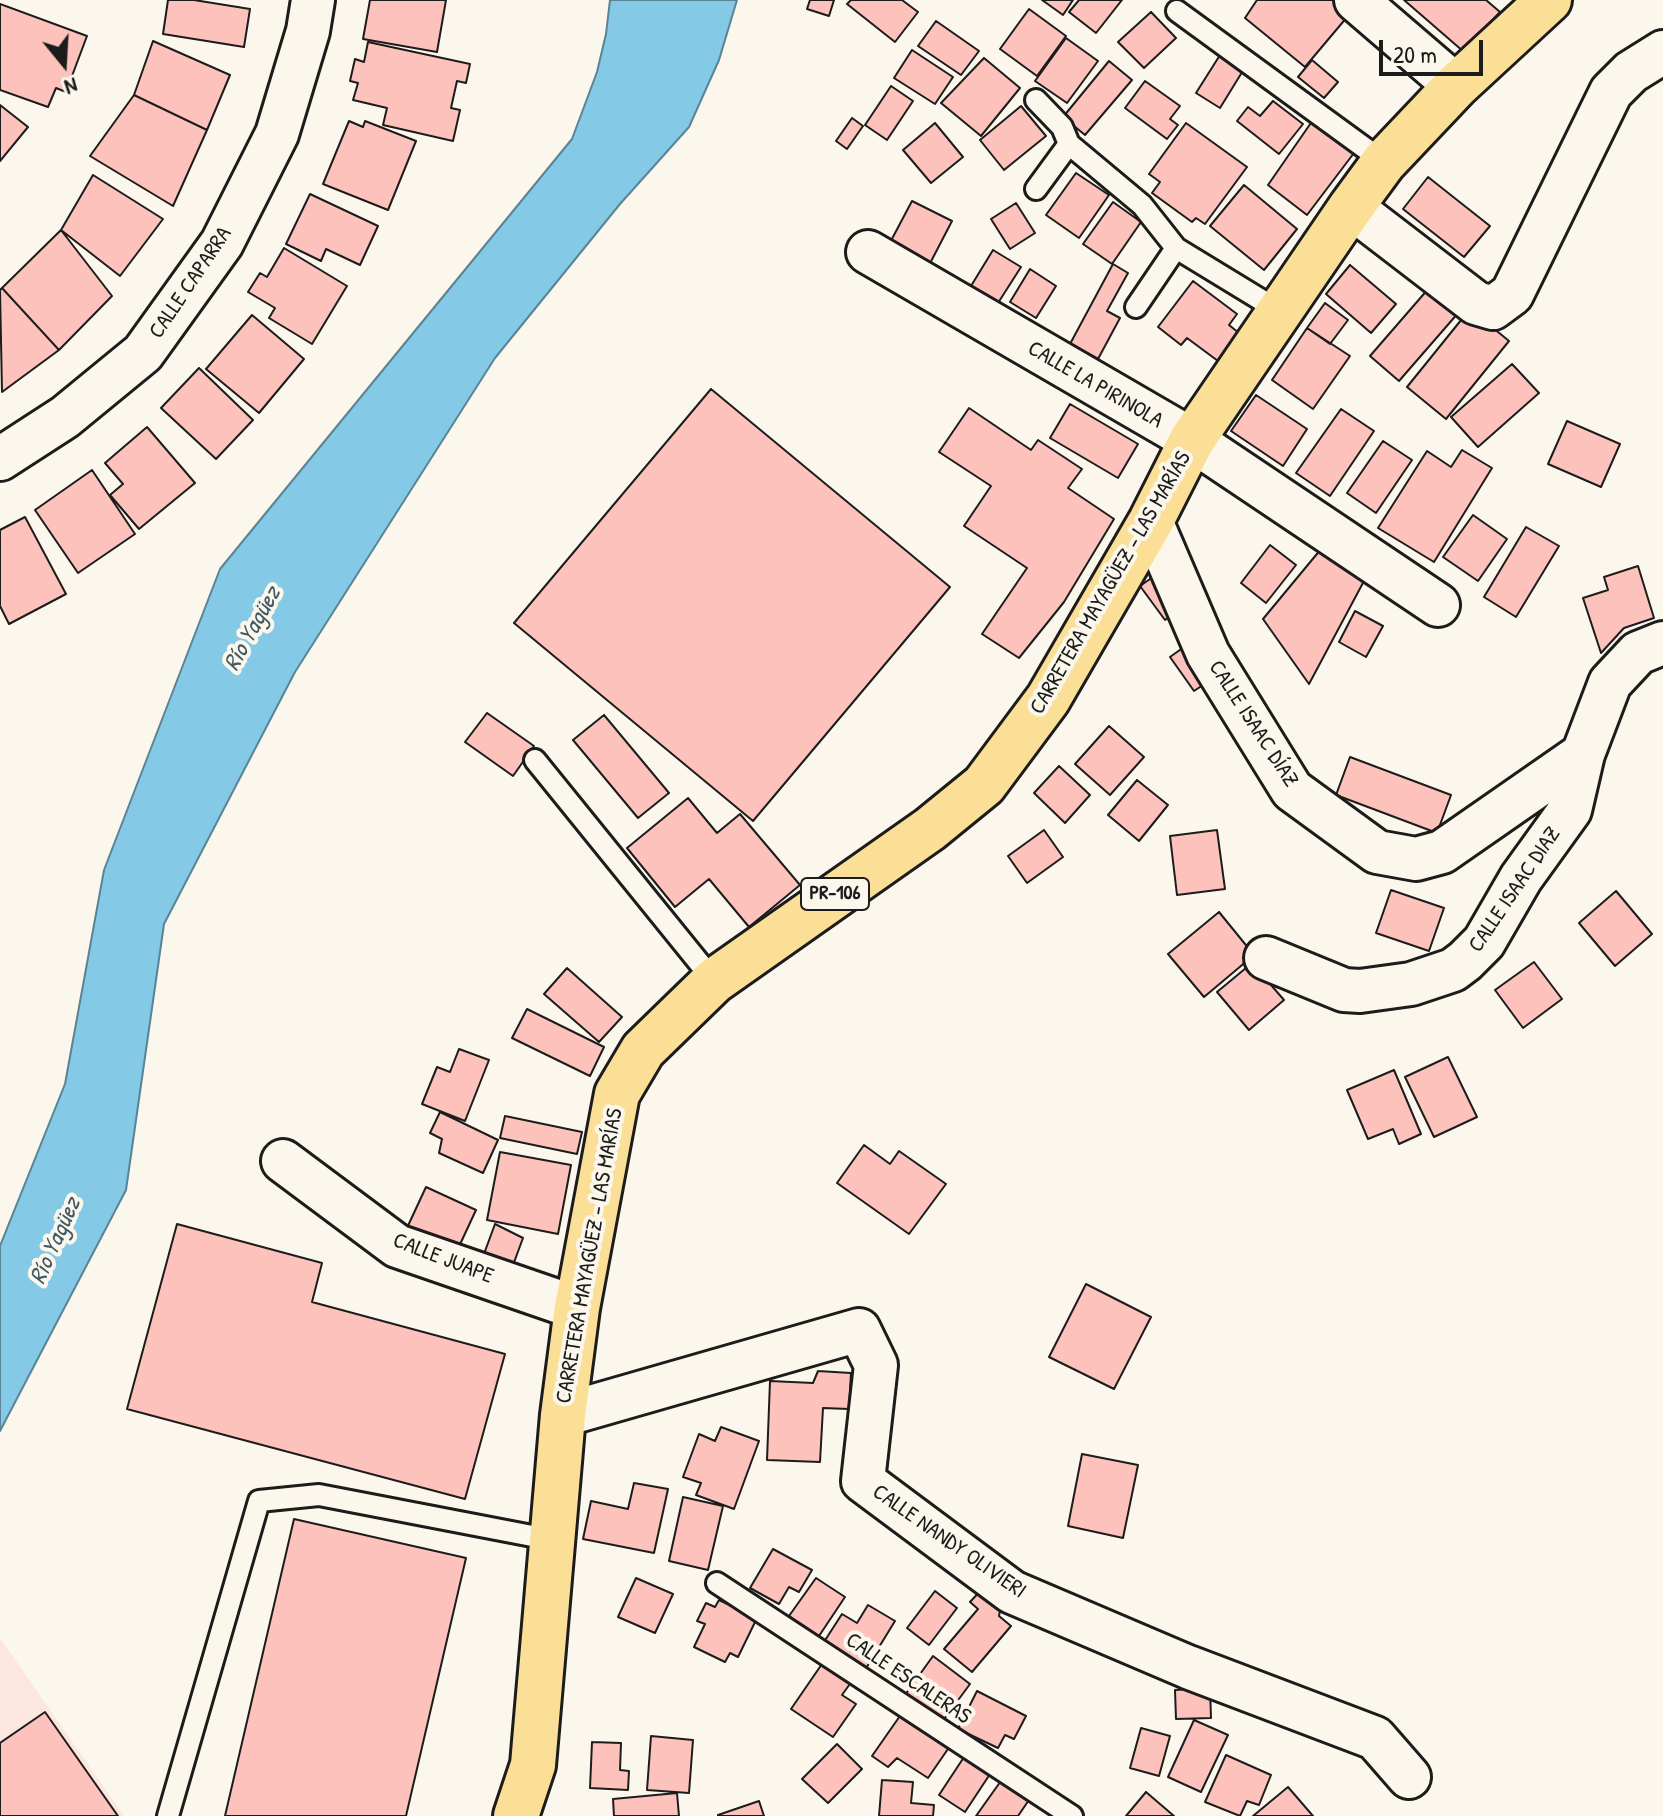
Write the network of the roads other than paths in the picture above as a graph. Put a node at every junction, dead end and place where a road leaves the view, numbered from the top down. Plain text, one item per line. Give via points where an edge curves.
1 (313, 0) edge
2 (1356, 0) edge
3 (1549, 0) edge
4 (1177, 11) dead end
5 (1663, 52) edge
6 (1456, 86) junction
7 (1036, 100) dead end
8 (1069, 144) junction
9 (1384, 162) junction
10 (1036, 189) dead end
11 (1351, 207) junction
12 (1176, 248) junction
13 (868, 252) dead end
14 (1136, 307) dead end
15 (1281, 312) junction
16 (1192, 440) junction
17 (0, 459) edge
18 (1151, 521) junction
19 (1438, 605) dead end
20 (1663, 643) edge
21 (1583, 754) junction
22 (535, 760) dead end
23 (1266, 958) dead end
24 (714, 981) junction
25 (283, 1161) dead end
26 (577, 1308) junction
27 (563, 1415) junction
28 (553, 1540) junction
29 (717, 1583) dead end
30 (1409, 1777) dead end
31 (168, 1816) edge
32 (516, 1816) edge
33 (1072, 1816) edge

1 - 17 street, CALLE CAPARRA via 277,134 222,243 143,353 65,417
2 - 6 street
3 - 6 main road, CARRETERA MAYAGÜEZ - LAS MARÍAS / PR-106
4 - 9 lane
5 - 11 street via 1611,92 1512,294 1493,308 1476,303
6 - 9 main road, CARRETERA MAYAGÜEZ - LAS MARÍAS / PR-106
7 - 8 lane via 1062,127
8 - 10 lane
8 - 12 lane via 1142,205
9 - 11 main road, CARRETERA MAYAGÜEZ - LAS MARÍAS / PR-106
11 - 15 main road, CARRETERA MAYAGÜEZ - LAS MARÍAS / PR-106
12 - 14 lane
12 - 15 lane
13 - 16 street, CALLE LA PIRINOLA
15 - 16 main road, CARRETERA MAYAGÜEZ - LAS MARÍAS / PR-106
16 - 18 main road, CARRETERA MAYAGÜEZ - LAS MARÍAS / PR-106
16 - 19 street, CALLE LA PIRINOLA
18 - 21 street, CALLE ISAAC DÍAZ via 1208,654 1292,790 1377,852 1416,859 1442,852
18 - 24 main road, CARRETERA MAYAGÜEZ - LAS MARÍAS / PR-106 via 1048,699 984,785
20 - 21 street, CALLE ISAAC DIAZ via 1638,653 1610,683
21 - 23 street, CALLE ISAAC DIAZ via 1570,810 1484,942 1453,970 1411,984 1344,990
22 - 24 lane
24 - 26 main road, CARRETERA MAYAGÜEZ - LAS MARÍAS / PR-106 via 643,1050 617,1094
25 - 26 street, CALLE JUAPE via 397,1246
26 - 27 main road, CARRETERA MAYAGÜEZ - LAS MARÍAS / PR-106
27 - 28 main road, CARRETERA MAYAGÜEZ - LAS MARÍAS / PR-106
27 - 30 street, CALLE NANDY OLIVIERI via 859,1330 876,1365 863,1481 1012,1592 1375,1738
28 - 31 lane via 319,1495 259,1501
28 - 32 main road, CARRETERA MAYAGÜEZ - LAS MARÍAS / PR-106 via 533,1765
29 - 33 lane, CALLE ESCALERAS

